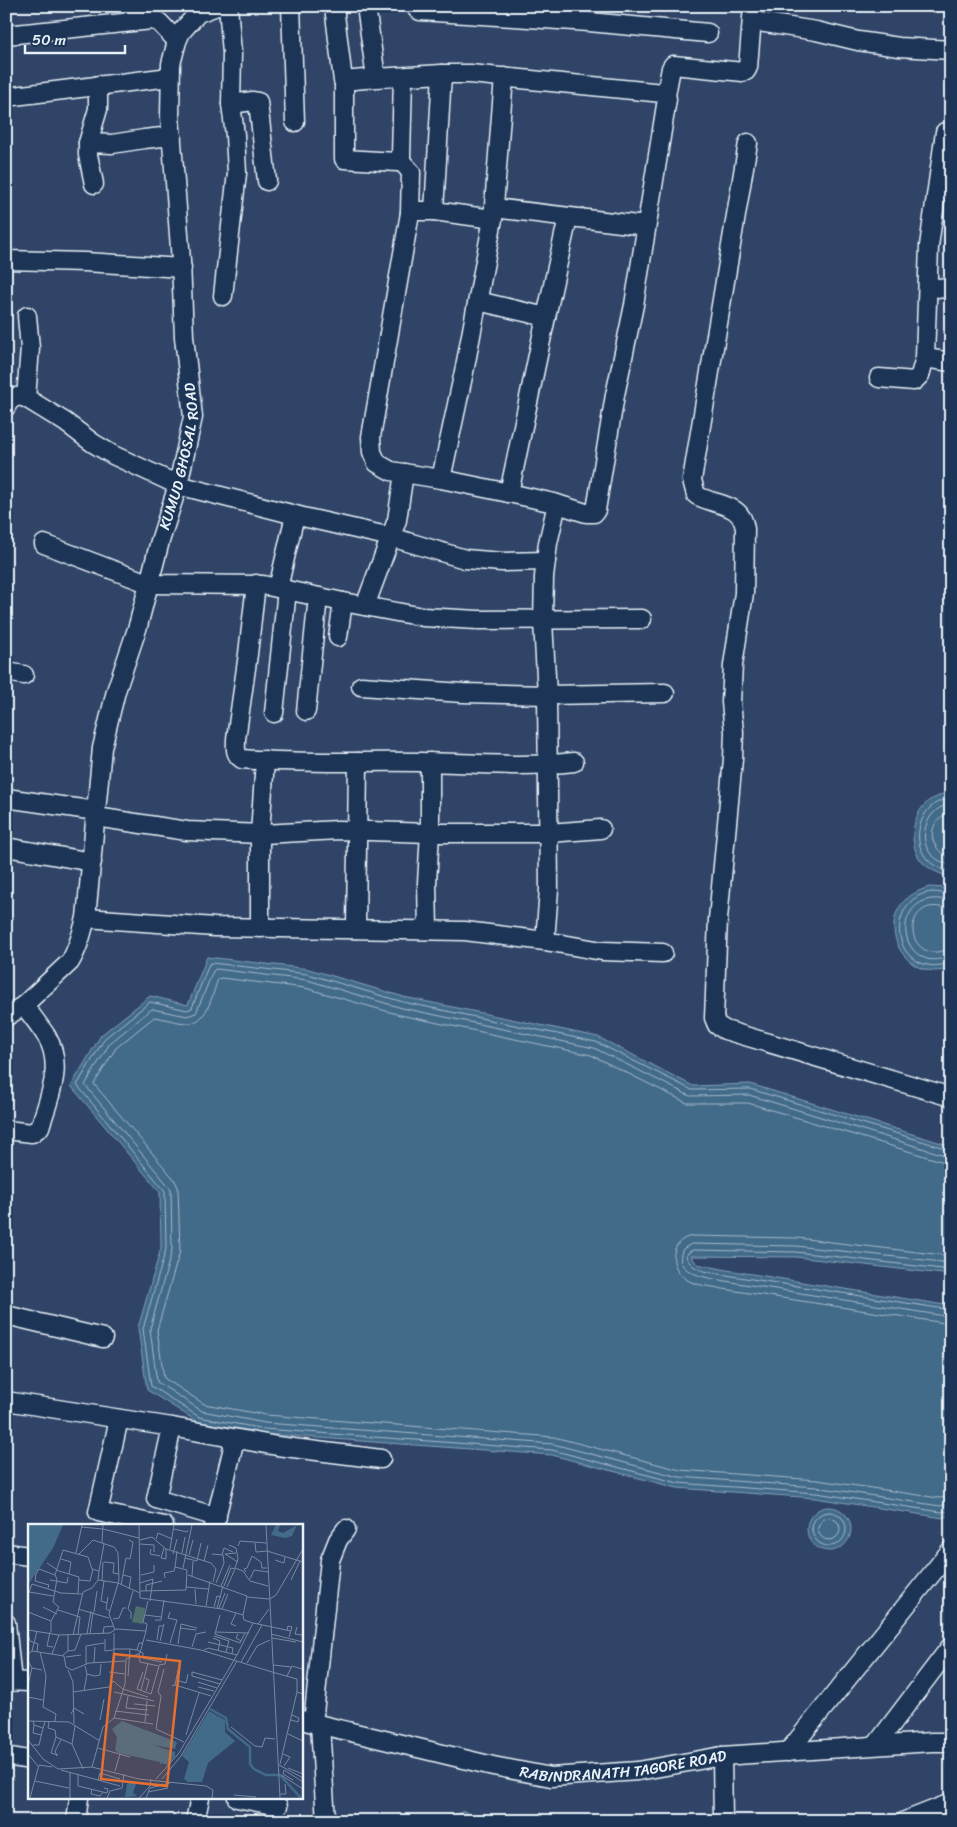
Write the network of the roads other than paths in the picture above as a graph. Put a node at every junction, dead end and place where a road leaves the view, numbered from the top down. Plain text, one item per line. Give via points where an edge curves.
1 (217, 6) edge
2 (228, 6) edge
3 (291, 6) edge
4 (334, 6) edge
5 (366, 6) edge
6 (416, 6) edge
7 (133, 14) edge
8 (752, 14) edge
9 (708, 33) dead end
10 (6, 35) edge
11 (177, 41) junction
12 (951, 50) edge
13 (442, 74) junction
14 (170, 77) junction
15 (403, 77) junction
16 (504, 77) junction
17 (376, 78) junction
18 (344, 82) junction
19 (98, 85) junction
20 (666, 95) junction
21 (6, 97) edge
22 (231, 104) junction
23 (295, 122) dead end
24 (945, 132) dead end
25 (172, 136) junction
26 (88, 143) junction
27 (748, 143) dead end
28 (400, 160) junction
29 (267, 181) dead end
30 (94, 184) dead end
31 (434, 211) junction
32 (410, 213) junction
33 (493, 214) junction
34 (568, 217) junction
35 (646, 226) junction
36 (6, 260) edge
37 (182, 268) junction
38 (928, 286) junction
39 (951, 290) edge
40 (223, 296) dead end
41 (478, 301) junction
42 (27, 316) dead end
43 (546, 317) junction
44 (925, 358) junction
45 (951, 362) edge
46 (879, 378) dead end
47 (13, 399) edge
48 (404, 473) junction
49 (441, 478) junction
50 (178, 485) junction
51 (509, 492) junction
52 (557, 504) junction
53 (295, 515) junction
54 (391, 537) junction
55 (44, 544) dead end
56 (546, 561) junction
57 (150, 584) junction
58 (256, 584) junction
59 (282, 589) junction
60 (318, 597) junction
61 (342, 602) junction
62 (365, 606) junction
63 (642, 619) dead end
64 (543, 620) junction
65 (338, 637) dead end
66 (6, 672) edge
67 (24, 675) dead end
68 (361, 686) dead end
69 (665, 693) dead end
70 (547, 695) junction
71 (306, 711) dead end
72 (274, 713) dead end
73 (266, 760) junction
74 (358, 762) junction
75 (430, 762) junction
76 (574, 762) dead end
77 (547, 765) junction
78 (6, 798) edge
79 (96, 814) junction
80 (601, 829) dead end
81 (357, 831) junction
82 (430, 833) junction
83 (549, 833) junction
84 (260, 834) junction
85 (6, 846) edge
86 (92, 862) junction
87 (86, 918) junction
88 (260, 928) junction
89 (356, 929) junction
90 (428, 930) junction
91 (545, 942) junction
92 (662, 953) dead end
93 (24, 1005) junction
94 (6, 1017) edge
95 (951, 1097) edge
96 (6, 1130) edge
97 (6, 1315) edge
98 (103, 1338) dead end
99 (6, 1401) edge
100 (119, 1419) junction
101 (172, 1427) junction
102 (235, 1439) junction
103 (380, 1459) dead end
104 (215, 1521) edge
105 (155, 1524) edge
106 (346, 1529) dead end
107 (951, 1550) edge
108 (6, 1553) edge
109 (28, 1556) edge
110 (6, 1623) edge
111 (951, 1646) edge
112 (16, 1682) edge
113 (311, 1722) edge
114 (951, 1742) edge
115 (876, 1745) junction
116 (788, 1752) junction
117 (6, 1756) edge
118 (722, 1756) junction
119 (28, 1760) edge
120 (79, 1800) edge
121 (200, 1800) edge
122 (247, 1800) edge
123 (951, 1803) edge
124 (278, 1806) dead end
125 (76, 1821) edge
126 (195, 1821) edge
127 (326, 1821) edge
128 (723, 1821) edge
129 (905, 1821) edge

1 - 11 street, KUMUD GHOSAL ROAD via 198,13
2 - 22 street via 232,53
3 - 23 street
4 - 18 street
5 - 17 street
6 - 9 street via 420,11
7 - 10 street
7 - 11 street via 156,20
8 - 12 street via 858,41
8 - 20 street via 746,71 673,65
11 - 14 street, KUMUD GHOSAL ROAD
13 - 15 street
13 - 16 street
13 - 31 street
14 - 19 street
14 - 25 street, KUMUD GHOSAL ROAD
15 - 17 street
15 - 28 street
16 - 20 street
16 - 33 street
17 - 18 street
18 - 28 street via 344,159
19 - 21 street
19 - 26 street via 98,109
20 - 35 street
22 - 29 street via 258,102
22 - 40 street via 237,174
24 - 38 street via 929,246
25 - 26 street via 112,144
25 - 37 street, KUMUD GHOSAL ROAD
26 - 30 street
27 - 95 street via 692,480 696,495 739,513 744,519 745,529 744,593 733,665 733,759 718,919 714,1018 724,1030
28 - 32 street via 411,172
31 - 32 street
31 - 33 street
32 - 48 street via 371,436 372,452 377,462 390,471
33 - 34 street
33 - 41 street
34 - 35 street
34 - 43 street
35 - 52 street via 596,510 586,513
36 - 37 street
37 - 50 street, KUMUD GHOSAL ROAD via 184,337 193,417
38 - 39 street
38 - 44 street
41 - 43 street
41 - 49 street
42 - 47 street via 30,348
43 - 51 street
44 - 45 street
44 - 46 street via 920,376 914,381
47 - 50 street via 65,422 113,455
48 - 49 street
48 - 54 street
49 - 51 street
50 - 53 street
50 - 57 street, KUMUD GHOSAL ROAD
51 - 52 street
52 - 56 street
53 - 54 street
53 - 59 street
54 - 56 street via 465,559
54 - 62 street
55 - 57 street
56 - 64 street
57 - 58 street
57 - 79 street, KUMUD GHOSAL ROAD via 116,691 102,748
58 - 59 street
58 - 73 street via 236,752 242,759
59 - 60 street
59 - 72 street
60 - 61 street
60 - 71 street
61 - 62 street
61 - 65 street
62 - 64 street via 423,617
63 - 64 street
64 - 70 street
66 - 67 street
68 - 70 street
69 - 70 street
70 - 77 street
73 - 74 street
73 - 84 street
74 - 75 street
74 - 81 street
75 - 77 street
75 - 82 street
76 - 77 street
77 - 83 street
78 - 79 street
79 - 84 street via 187,831
79 - 86 street, KUMUD GHOSAL ROAD
80 - 83 street
81 - 82 street
81 - 84 street
81 - 89 street
82 - 83 street
82 - 90 street
83 - 91 street via 550,888
84 - 88 street
85 - 86 street
86 - 87 street, KUMUD GHOSAL ROAD
87 - 88 street
87 - 93 street, KUMUD GHOSAL ROAD via 70,962
88 - 89 street
89 - 90 street
90 - 91 street via 465,931
91 - 92 street via 602,951
93 - 94 street, KUMUD GHOSAL ROAD
93 - 96 street via 48,1038 56,1070 40,1127 32,1132
97 - 98 street
99 - 100 street
100 - 101 street
100 - 105 street via 98,1512
101 - 102 street
101 - 104 street via 156,1499
102 - 103 street
102 - 104 street
106 - 113 street via 330,1560
107 - 116 street
108 - 109 street
110 - 112 street
111 - 115 street
113 - 118 street, RABINDRANATH TAGORE ROAD via 551,1777 638,1771
113 - 127 street
114 - 115 street, RABINDRANATH TAGORE ROAD
115 - 116 street, RABINDRANATH TAGORE ROAD
116 - 118 street, RABINDRANATH TAGORE ROAD
117 - 119 street
118 - 128 street
120 - 125 street
121 - 126 street
122 - 124 street
123 - 129 street

